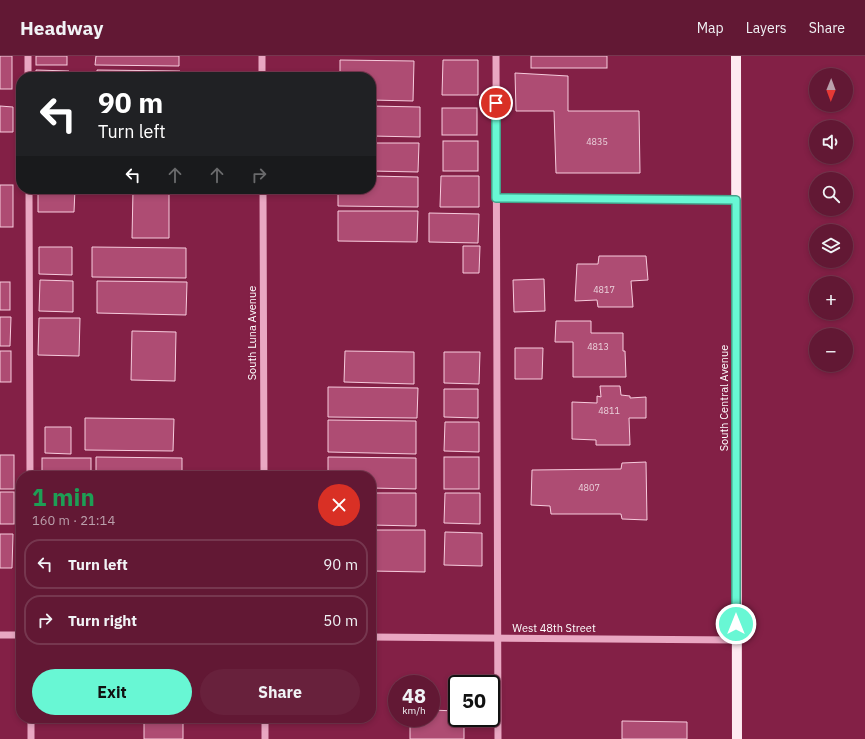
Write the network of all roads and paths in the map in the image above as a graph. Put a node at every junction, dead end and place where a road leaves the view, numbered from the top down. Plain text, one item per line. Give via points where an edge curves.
1 (28, 56) edge
2 (262, 56) edge
3 (496, 56) edge
4 (736, 56) edge
5 (28, 72) edge
6 (262, 72) edge
7 (29, 194) edge
8 (263, 194) edge
9 (496, 198) junction
10 (736, 200) junction
11 (30, 471) edge
12 (264, 471) edge
13 (0, 635) edge
14 (16, 635) edge
15 (376, 637) edge
16 (498, 639) junction
17 (736, 640) junction
18 (31, 723) edge
19 (265, 723) edge
20 (31, 739) edge
21 (265, 739) edge
22 (498, 739) edge
23 (737, 739) edge

1 - 5 street
2 - 6 street
3 - 9 street
4 - 10 main road, South Central Avenue
7 - 11 street
8 - 12 street, South Luna Avenue
9 - 10 street
9 - 16 street
10 - 17 main road, South Central Avenue
13 - 14 street
15 - 16 street, West 48th Street
16 - 17 street, West 48th Street
16 - 22 street
17 - 23 main road, South Central Avenue
18 - 20 street
19 - 21 street

